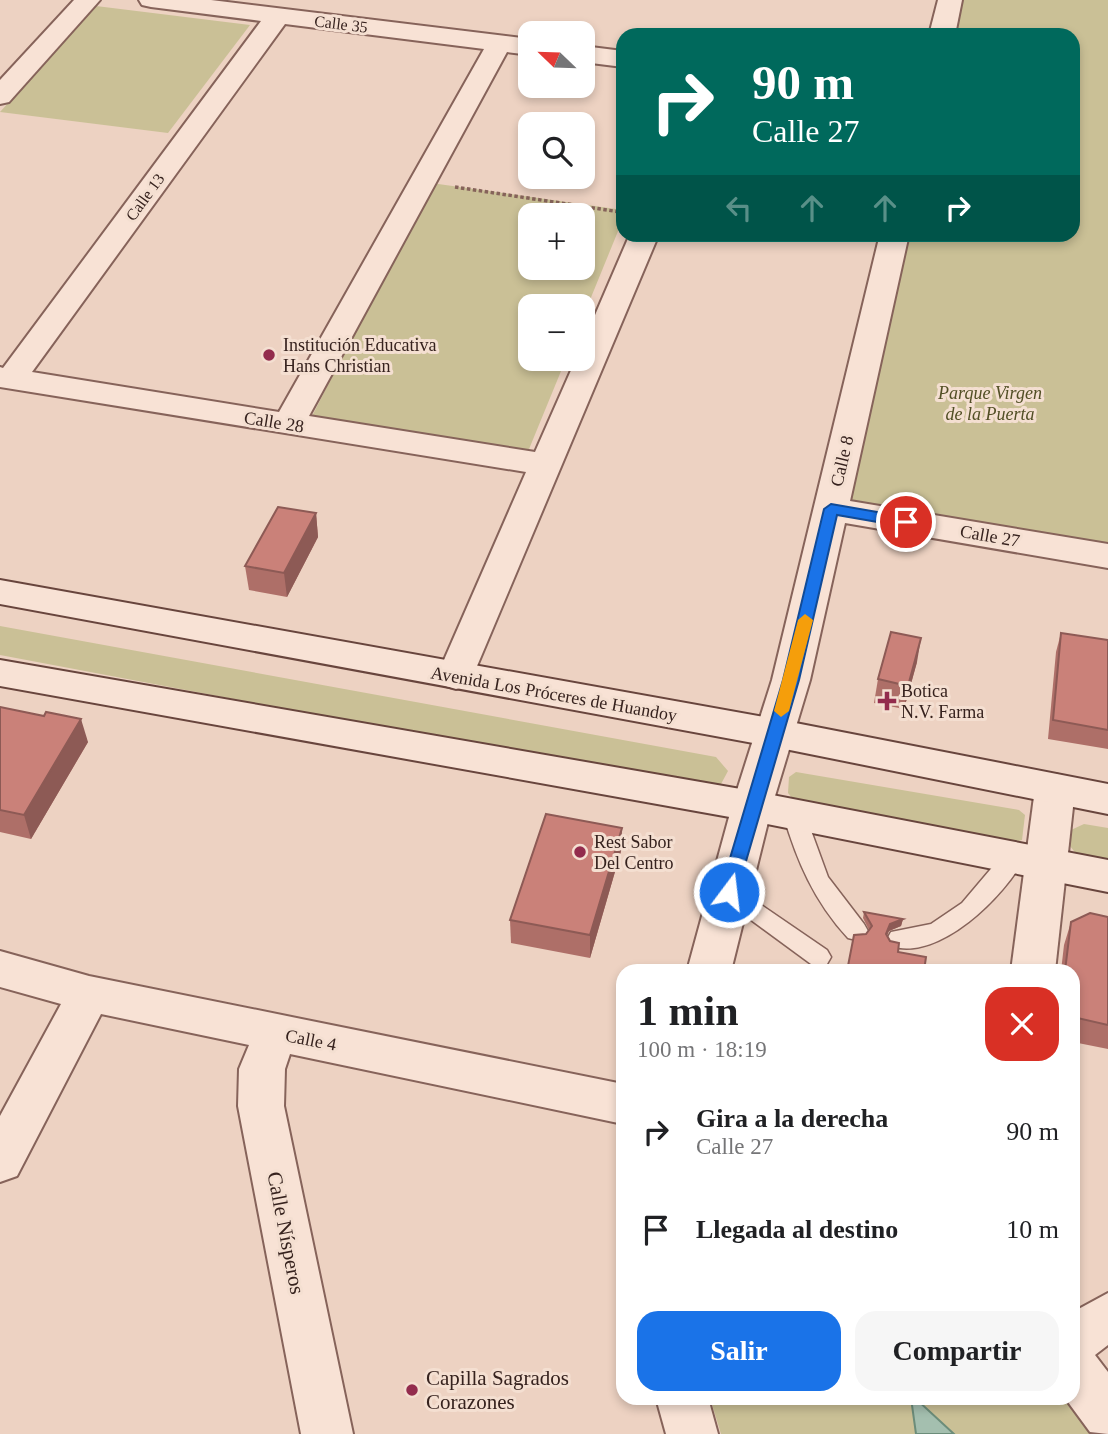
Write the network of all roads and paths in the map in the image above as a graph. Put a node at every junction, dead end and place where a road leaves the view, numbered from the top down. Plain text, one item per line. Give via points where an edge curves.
1 (89, 0) edge
2 (151, 0) edge
3 (950, 0) edge
4 (278, 16) junction
5 (944, 28) edge
6 (499, 44) junction
7 (518, 46) edge
8 (595, 56) edge
9 (616, 58) edge
10 (0, 96) edge
11 (450, 187) dead end
12 (616, 211) edge
13 (642, 242) edge
14 (893, 242) edge
15 (6, 378) edge
16 (288, 424) junction
17 (548, 465) junction
18 (831, 509) junction
19 (1108, 556) edge
20 (0, 593) edge
21 (0, 673) edge
22 (456, 676) junction
23 (775, 733) junction
24 (1055, 789) junction
25 (1108, 799) edge
26 (752, 806) junction
27 (794, 814) junction
28 (1031, 861) junction
29 (1108, 876) edge
30 (729, 892) junction
31 (856, 931) dead end
32 (899, 939) dead end
33 (818, 957) dead end
34 (711, 964) edge
35 (1033, 964) edge
36 (0, 969) edge
37 (89, 994) junction
38 (276, 1034) junction
39 (616, 1103) edge
40 (0, 1161) edge
41 (1108, 1316) edge
42 (1080, 1336) edge
43 (1080, 1376) edge
44 (684, 1405) edge
45 (1108, 1414) edge
46 (327, 1434) edge
47 (692, 1434) edge

1 - 10 street
2 - 4 street, Calle 35
3 - 5 street
4 - 6 street, Calle 35
4 - 15 street, Calle 13
6 - 7 street, Calle 35
6 - 16 street
8 - 9 street
11 - 12 path
13 - 17 street
14 - 18 street, Calle 8
15 - 16 street, Calle 28
16 - 17 street, Calle 28
17 - 22 street
18 - 19 street, Calle 27
18 - 23 street, Calle 8
20 - 22 street, Avenida Los Próceres de Huandoy
21 - 26 street
22 - 23 street, Avenida Los Próceres de Huandoy
23 - 24 street, Avenida Los Próceres de Huandoy
23 - 26 street, Calle 8
24 - 25 street, Avenida Los Próceres de Huandoy
24 - 28 street
26 - 27 street
26 - 30 street, Calle 8
27 - 28 street
27 - 31 lane via 813,873 830,905
28 - 29 street
28 - 32 lane via 937,932
28 - 35 street
30 - 33 lane
30 - 34 street, Calle 8
36 - 37 street, Calle 4
37 - 38 street, Calle 4
37 - 40 street
38 - 39 street, Calle 4
38 - 46 street, Calle Nísperos via 261,1069 261,1106
41 - 42 street
43 - 45 street
44 - 47 street

